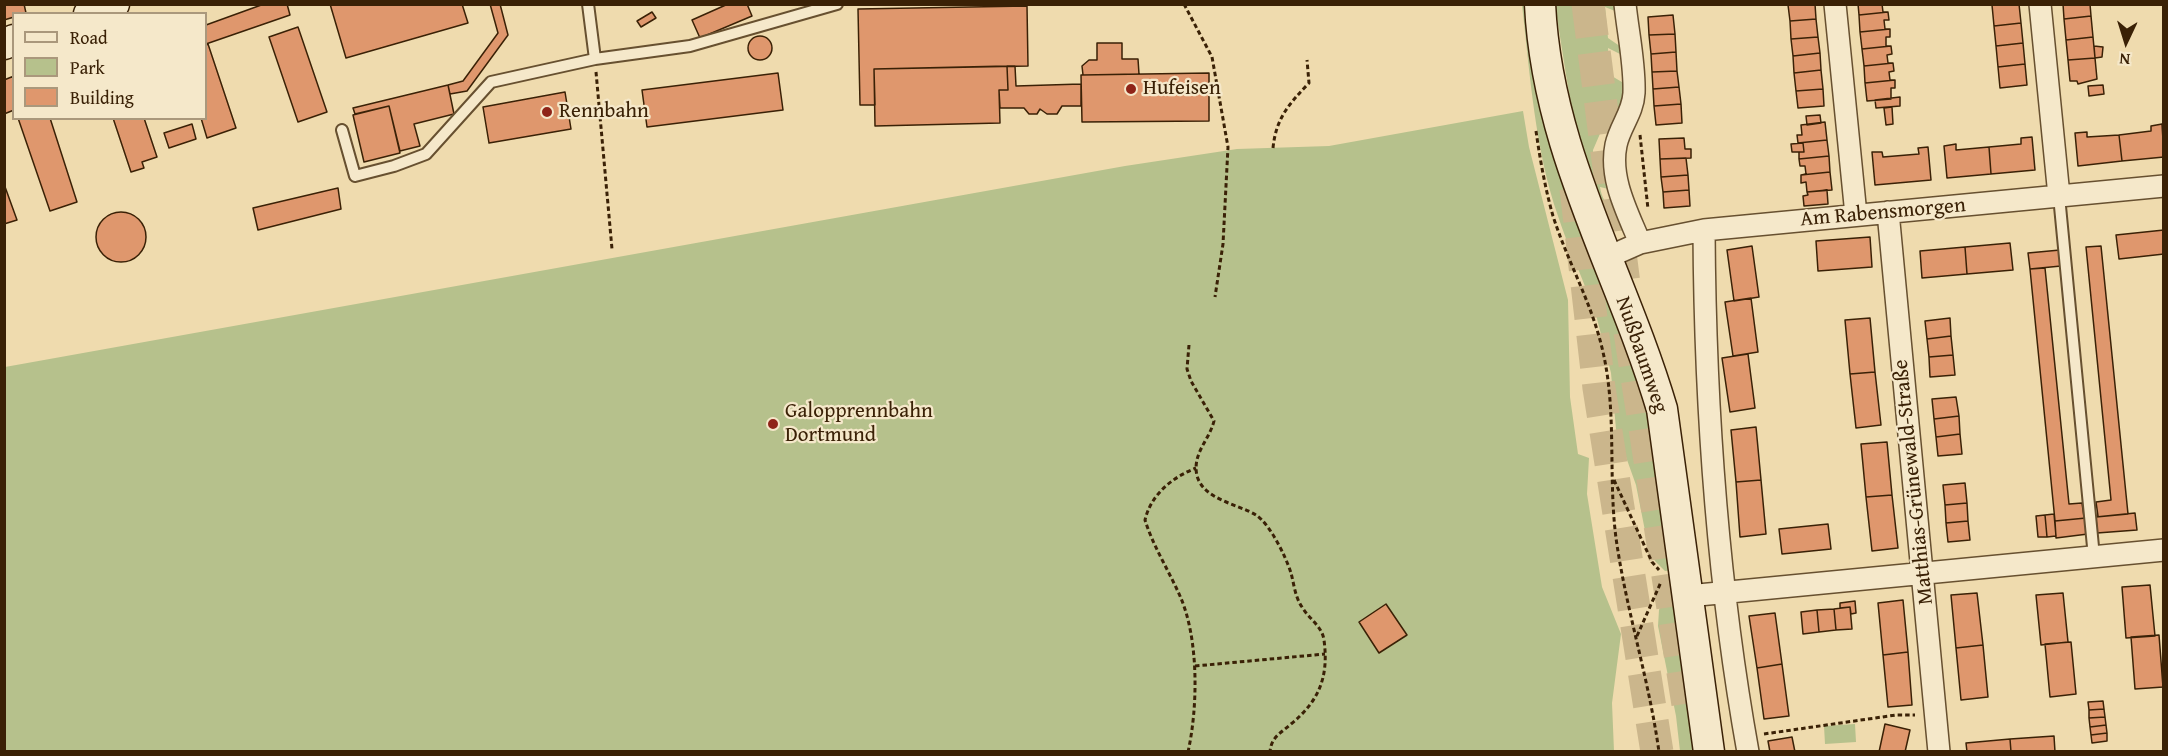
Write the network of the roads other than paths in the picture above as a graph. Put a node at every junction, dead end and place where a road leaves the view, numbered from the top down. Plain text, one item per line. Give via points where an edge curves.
1 (114, 4) edge
2 (588, 4) edge
3 (837, 4) edge
4 (1540, 4) edge
5 (1625, 4) edge
6 (1835, 4) edge
7 (2040, 4) edge
8 (93, 12) edge
9 (595, 59) junction
10 (342, 130) dead end
11 (2163, 186) edge
12 (2059, 196) junction
13 (1888, 212) junction
14 (1856, 215) junction
15 (1704, 230) junction
16 (1647, 242) junction
17 (1606, 258) junction
18 (2163, 550) edge
19 (2094, 557) junction
20 (1924, 575) junction
21 (1725, 593) junction
22 (1688, 596) junction
23 (1746, 744) edge
24 (1709, 752) edge
25 (1939, 752) edge

1 - 8 street
2 - 9 lane
3 - 9 lane via 690,46
4 - 17 street, Nußbaumweg via 1546,61 1565,147
5 - 16 street via 1634,91 1616,144 1615,159 1619,190
6 - 14 street
7 - 12 street
9 - 10 lane via 491,81 426,154 394,166 355,176
11 - 12 street, Am Rabensmorgen
12 - 13 street, Am Rabensmorgen
12 - 19 lane
13 - 14 street, Am Rabensmorgen
13 - 20 street, Matthias-Grünewald-Straße
14 - 15 street, Am Rabensmorgen
15 - 16 street, Am Rabensmorgen
15 - 21 street via 1705,363
16 - 17 street, Am Rabensmorgen
17 - 22 street, Nußbaumweg via 1649,364 1662,409
18 - 19 street
19 - 20 street
20 - 21 street
20 - 25 street, Matthias-Grünewald-Straße
21 - 22 street
21 - 23 street
22 - 24 street, Nußbaumweg

